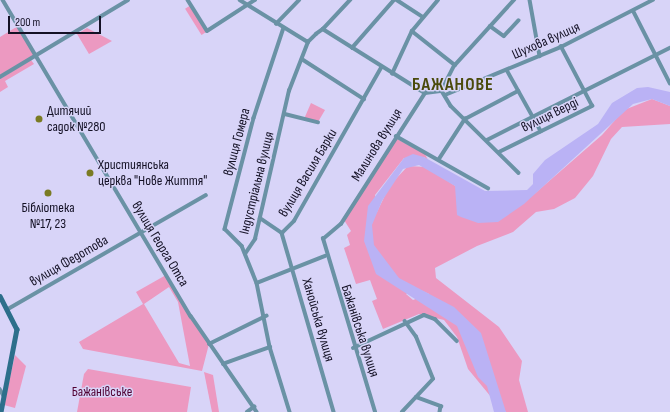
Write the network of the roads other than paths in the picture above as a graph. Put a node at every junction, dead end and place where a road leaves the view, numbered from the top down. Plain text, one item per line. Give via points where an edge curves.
1 (3, 0) edge
2 (128, 0) edge
3 (188, 0) edge
4 (240, 0) edge
5 (255, 0) edge
6 (300, 0) edge
7 (350, 0) edge
8 (394, 0) edge
9 (397, 0) edge
10 (438, 0) edge
11 (514, 0) edge
12 (530, 0) edge
13 (652, 0) edge
14 (249, 6) junction
15 (634, 12) junction
16 (422, 16) junction
17 (518, 21) dead end
18 (276, 24) junction
19 (490, 26) junction
20 (284, 28) junction
21 (322, 29) junction
22 (412, 31) junction
23 (308, 42) junction
24 (561, 47) junction
25 (352, 48) junction
26 (670, 48) edge
27 (656, 54) junction
28 (36, 55) junction
29 (540, 56) junction
30 (302, 59) junction
31 (455, 66) junction
32 (382, 68) junction
33 (507, 70) junction
34 (392, 74) junction
35 (0, 77) edge
36 (670, 83) edge
37 (442, 91) junction
38 (518, 91) junction
39 (584, 91) junction
40 (425, 93) junction
41 (445, 95) junction
42 (364, 99) junction
43 (285, 114) junction
44 (532, 116) junction
45 (465, 119) junction
46 (318, 122) dead end
47 (541, 131) junction
48 (396, 136) junction
49 (487, 140) junction
50 (499, 152) junction
51 (439, 159) junction
52 (519, 173) dead end
53 (488, 188) dead end
54 (206, 195) dead end
55 (260, 218) junction
56 (141, 232) junction
57 (282, 233) junction
58 (245, 254) junction
59 (325, 256) junction
60 (292, 270) junction
61 (257, 283) junction
62 (0, 296) edge
63 (8, 309) junction
64 (266, 316) junction
65 (404, 322) junction
66 (458, 341) dead end
67 (209, 344) junction
68 (270, 347) junction
69 (353, 348) junction
70 (224, 364) junction
71 (0, 389) edge
72 (4, 396) junction
73 (416, 397) junction
74 (254, 407) junction
75 (1, 412) edge
76 (248, 412) edge
77 (257, 412) edge
78 (290, 412) edge
79 (334, 412) edge
80 (375, 412) edge
81 (402, 412) edge
82 (440, 412) edge

1 - 28 street, вулиця Георга Отса
2 - 28 street
3 - 14 street via 207,32
4 - 14 street
5 - 14 street
6 - 18 street
7 - 21 street, Індустріальна вулиця
8 - 25 street
9 - 16 street
10 - 16 street
11 - 19 street
12 - 29 street
13 - 15 street, Шухова вулиця
14 - 18 street
15 - 24 street, Шухова вулиця
15 - 27 street
16 - 22 street
17 - 19 street via 504,36
18 - 20 street
19 - 31 street
20 - 23 street
20 - 58 street, вулиця Гомера via 225,227 227,234 239,240
21 - 23 street, Індустріальна вулиця
21 - 25 street
22 - 31 street
22 - 34 street
23 - 30 street, Індустріальна вулиця
24 - 29 street, Шухова вулиця
24 - 39 street, вулиця Верді
25 - 32 street
26 - 27 street
27 - 36 street
27 - 39 street
28 - 35 street
28 - 56 street, вулиця Георга Отса
29 - 33 street, Шухова вулиця
30 - 42 street
30 - 43 street, Індустріальна вулиця
31 - 37 street
32 - 34 street
32 - 42 street, вулиця Василя Барки
33 - 38 street
33 - 41 street, Шухова вулиця
34 - 40 street
37 - 40 street
37 - 41 street
38 - 44 street
38 - 45 street
39 - 44 street
39 - 47 street, вулиця Верді via 591,108
40 - 48 street, Малинова вулиця
41 - 45 street
42 - 57 street, вулиця Василя Барки via 294,221
43 - 46 street
43 - 55 street, Індустріальна вулиця
44 - 47 street
44 - 49 street
45 - 49 street
45 - 51 street
47 - 50 street, вулиця Верді
48 - 51 street
48 - 59 street, Малинова вулиця via 342,224 323,239
49 - 50 street
50 - 52 street
51 - 53 street
54 - 56 street, вулиця Федотова
55 - 57 street, вулиця Василя Барки
55 - 58 street, Індустріальна вулиця via 254,243
56 - 63 street, вулиця Федотова
56 - 67 street, вулиця Георга Отса
57 - 60 street, Ханойська вулиця
58 - 61 street, вулиця Гомера
59 - 60 street
59 - 69 street, Бажанівська вулиця
60 - 61 street
60 - 79 street, Ханойська вулиця
61 - 64 street, вулиця Гомера
62 - 63 main road
63 - 72 main road via 17,332
64 - 67 street
64 - 68 street, вулиця Гомера
65 - 66 street via 418,316 431,316
65 - 69 street
65 - 73 street via 416,337 433,379
67 - 70 street, вулиця Георга Отса
68 - 70 street
68 - 78 street, вулиця Гомера
69 - 80 street, Бажанівська вулиця
70 - 74 street, вулиця Георга Отса
71 - 72 street
72 - 75 main road
73 - 81 street
73 - 82 street via 441,406
74 - 76 street
74 - 77 street, вулиця Георга Отса

